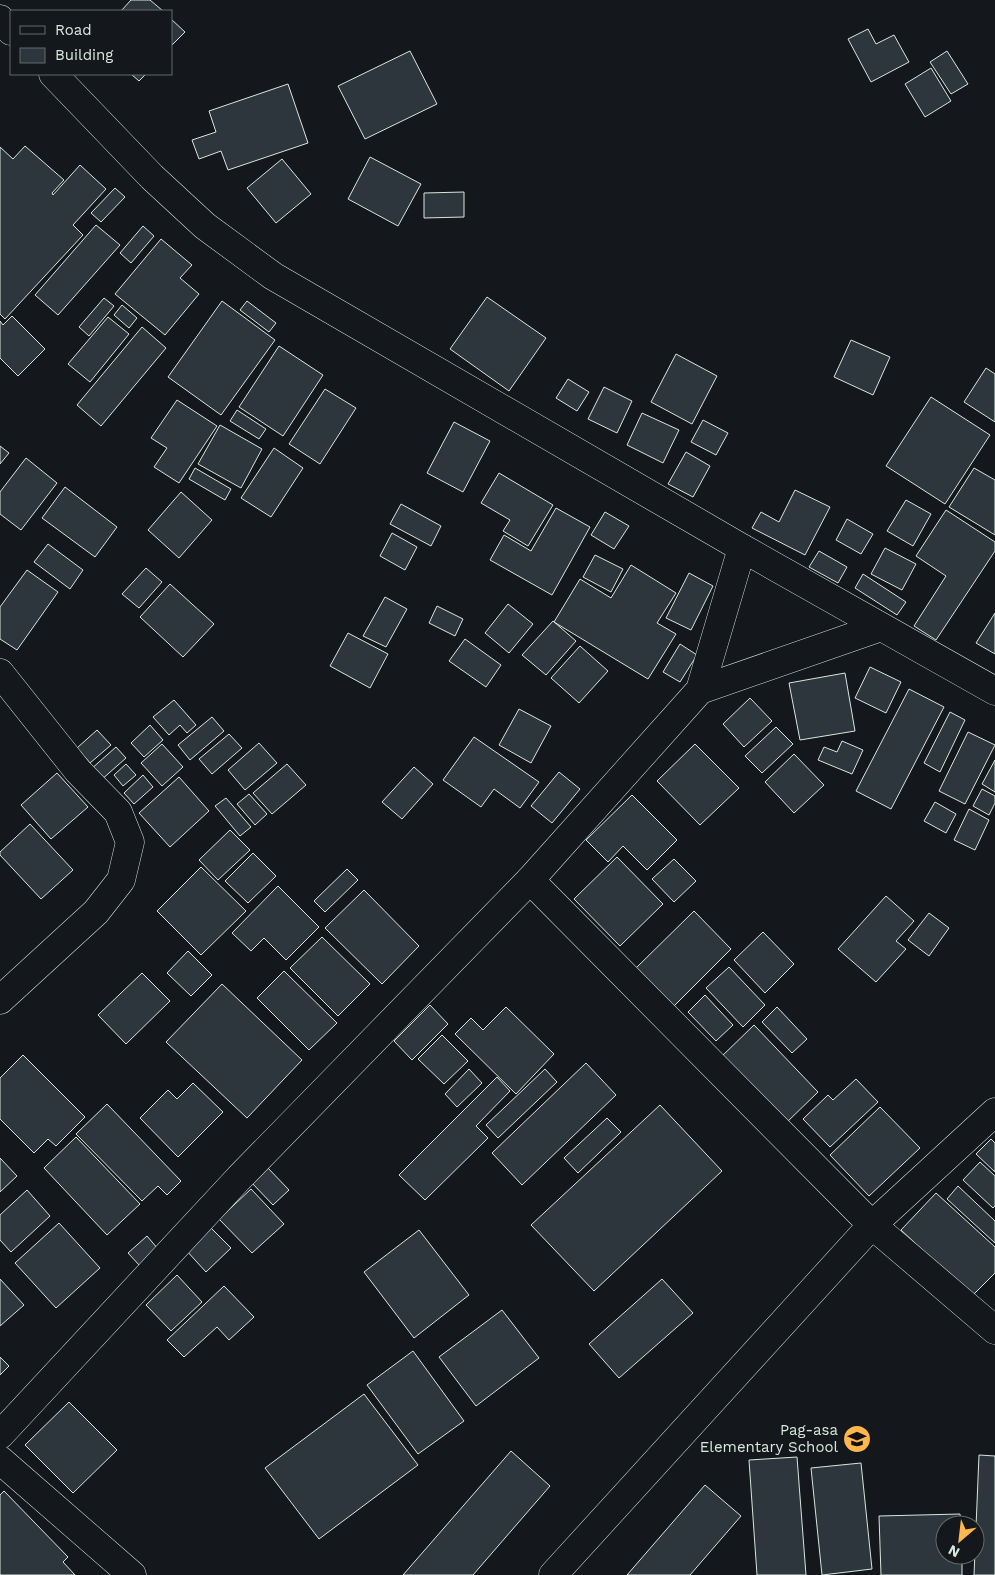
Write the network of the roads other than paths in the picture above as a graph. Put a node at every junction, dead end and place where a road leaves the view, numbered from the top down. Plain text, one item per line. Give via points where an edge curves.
1 (0, 19) edge
2 (10, 30) edge
3 (53, 75) edge
4 (742, 548) junction
5 (881, 627) junction
6 (0, 673) edge
7 (700, 690) junction
8 (995, 691) edge
9 (530, 880) junction
10 (0, 1000) edge
11 (995, 1112) edge
12 (872, 1225) junction
13 (995, 1330) edge
14 (0, 1435) edge
15 (0, 1460) edge
16 (132, 1575) edge
17 (553, 1575) edge

1 - 2 street
3 - 4 street via 152,177 206,226 273,276
4 - 5 street
4 - 7 street
5 - 7 street
5 - 8 street
6 - 10 street via 78,771 118,812 130,842 121,880 96,912
7 - 9 street
9 - 12 street
9 - 14 street via 239,1178
11 - 12 street
12 - 13 street
12 - 17 street
15 - 16 street

